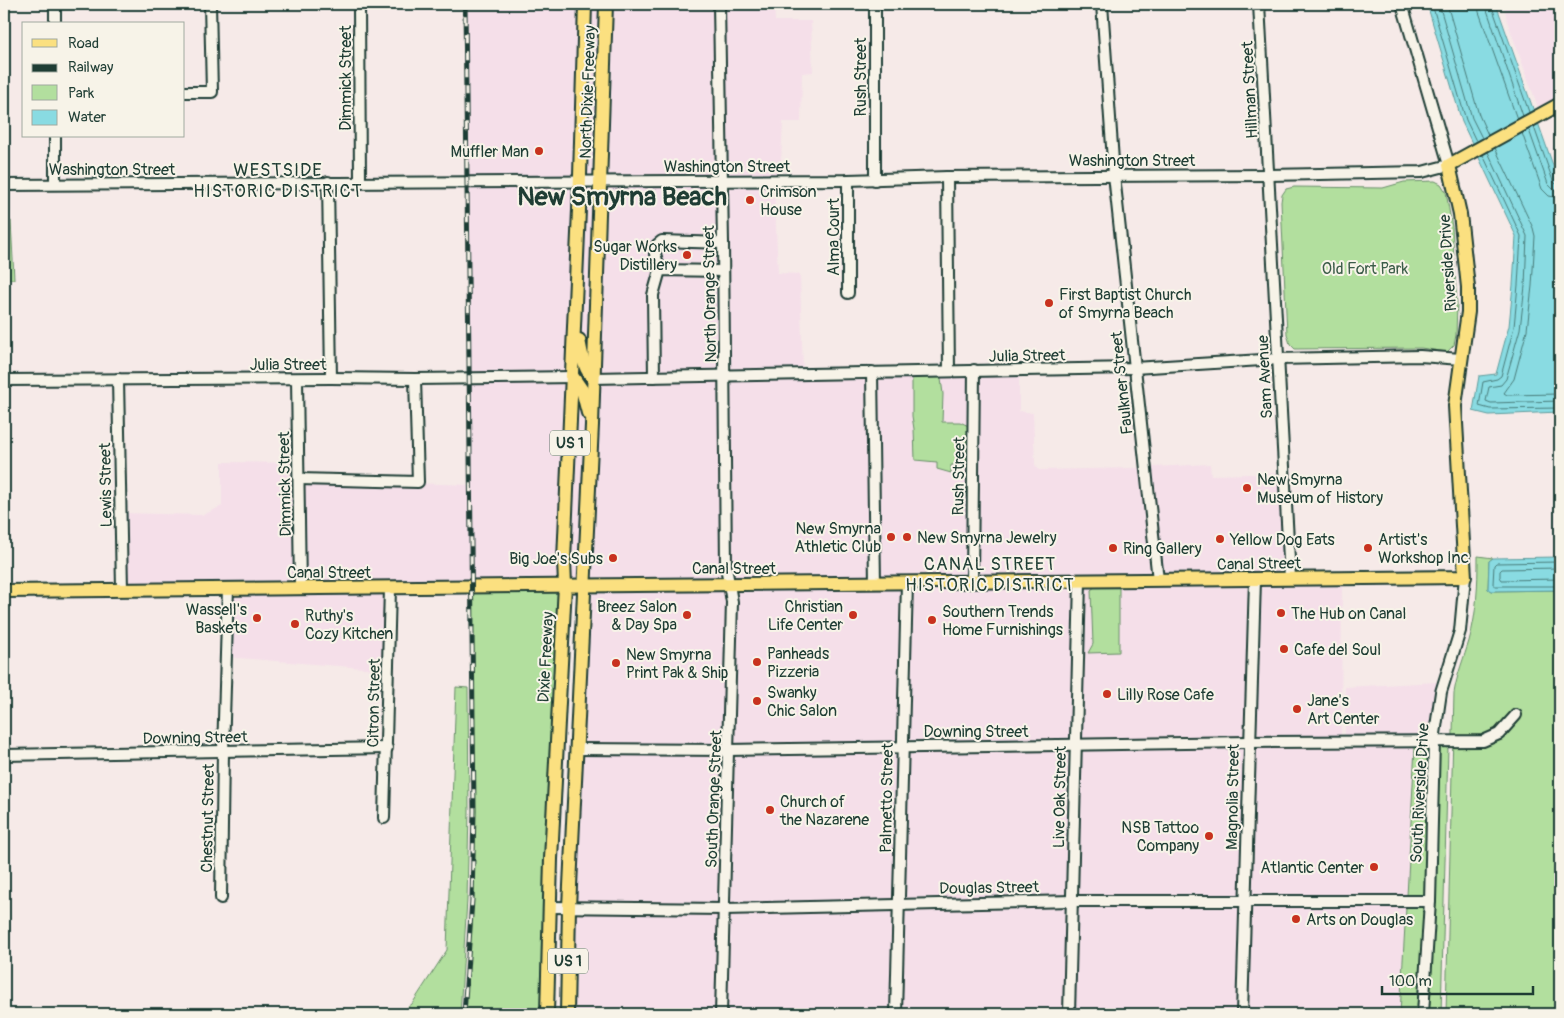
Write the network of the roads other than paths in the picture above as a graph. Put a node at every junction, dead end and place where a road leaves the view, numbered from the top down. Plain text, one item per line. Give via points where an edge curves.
1 (55, 4) edge
2 (210, 4) edge
3 (359, 4) edge
4 (585, 4) edge
5 (606, 4) edge
6 (719, 4) edge
7 (875, 4) edge
8 (1102, 4) edge
9 (1259, 4) edge
10 (1402, 4) edge
11 (55, 22) edge
12 (185, 92) edge
13 (1556, 107) edge
14 (55, 138) edge
15 (1449, 165) junction
16 (1114, 175) junction
17 (1269, 175) junction
18 (947, 177) junction
19 (848, 180) junction
20 (876, 180) junction
21 (580, 181) junction
22 (601, 181) junction
23 (722, 181) junction
24 (328, 182) junction
25 (360, 182) junction
26 (54, 184) junction
27 (4, 185) edge
28 (723, 242) junction
29 (660, 270) junction
30 (723, 271) junction
31 (848, 293) dead end
32 (576, 301) joint
33 (575, 318) junction
34 (1278, 359) junction
35 (1461, 359) junction
36 (1134, 368) junction
37 (974, 370) junction
38 (950, 371) junction
39 (872, 372) junction
40 (725, 375) junction
41 (572, 377) junction
42 (654, 377) junction
43 (331, 378) junction
44 (594, 378) junction
45 (297, 379) junction
46 (415, 379) junction
47 (4, 380) edge
48 (118, 380) junction
49 (592, 425) junction
50 (299, 479) junction
51 (1465, 577) junction
52 (1290, 578) junction
53 (1158, 580) junction
54 (1254, 580) junction
55 (1080, 581) junction
56 (972, 582) junction
57 (875, 583) junction
58 (907, 583) junction
59 (728, 584) junction
60 (565, 585) junction
61 (585, 585) junction
62 (228, 588) junction
63 (300, 588) junction
64 (390, 588) junction
65 (122, 589) junction
66 (4, 591) edge
67 (1516, 715) dead end
68 (1434, 741) junction
69 (1248, 742) junction
70 (1076, 746) junction
71 (902, 747) junction
72 (387, 748) junction
73 (577, 750) junction
74 (729, 750) junction
75 (223, 752) junction
76 (4, 755) edge
77 (384, 818) dead end
78 (221, 898) dead end
79 (1072, 901) junction
80 (1245, 901) junction
81 (1430, 901) junction
82 (899, 904) junction
83 (549, 907) junction
84 (569, 908) junction
85 (724, 910) junction
86 (547, 1014) edge
87 (567, 1014) edge
88 (721, 1014) edge
89 (896, 1014) edge
90 (1069, 1014) edge
91 (1242, 1014) edge
92 (1423, 1014) edge

1 - 11 street
2 - 12 street via 212,92
3 - 25 street, Dimmick Street
4 - 21 main road, North Dixie Freeway / US 1
5 - 22 main road, North Dixie Freeway / US 1
6 - 23 street, North Orange Street
7 - 20 street, Rush Street
8 - 16 street, Faulkner Street
9 - 17 street, Hillman Street
10 - 15 street
13 - 15 main road
14 - 26 street
15 - 17 street, Washington Street via 1422,172
15 - 35 main road, Riverside Drive via 1460,214 1467,279 1468,312
16 - 17 street, Washington Street
16 - 18 street, Washington Street
16 - 36 street, Faulkner Street
17 - 34 street, Sam Avenue
18 - 20 street, Washington Street
18 - 38 street
19 - 20 street, Washington Street
19 - 23 street, Washington Street
19 - 31 street, Alma Court
21 - 22 street, Washington Street
21 - 25 street, Washington Street
21 - 32 main road, North Dixie Freeway / US 1
22 - 23 street, Washington Street
22 - 44 main road, North Dixie Freeway / US 1
23 - 28 street, North Orange Street
24 - 25 street, Washington Street
24 - 26 street, Washington Street
24 - 43 street
26 - 27 street, Washington Street
28 - 29 street via 662,242 657,245 655,254
28 - 30 street, North Orange Street
29 - 30 street
29 - 42 street via 653,295
30 - 40 street, North Orange Street
32 - 33 main road, Dixie Freeway / US 1
33 - 41 main road, Dixie Freeway / US 1
33 - 44 main road via 584,365
34 - 35 street, Julia Street via 1420,356
34 - 36 street, Julia Street
34 - 52 street, Sam Avenue
35 - 51 main road, Riverside Drive via 1455,406
36 - 37 street, Julia Street
36 - 53 street, Faulkner Street
37 - 38 street, Julia Street
37 - 56 street, Rush Street
38 - 39 street, Julia Street
39 - 40 street, Julia Street
39 - 57 street
40 - 42 street, Julia Street
40 - 59 street, North Orange Street
41 - 46 street, Julia Street
41 - 49 main road via 582,390
41 - 60 main road, Dixie Freeway / US 1
42 - 44 street, Julia Street
43 - 45 street, Julia Street
43 - 46 street, Julia Street
44 - 49 main road, US 1
45 - 48 street, Julia Street
45 - 50 street, Dimmick Street
46 - 50 street via 418,482
47 - 48 street, Julia Street
48 - 65 street, Lewis Street
49 - 61 main road, US 1
50 - 63 street, Dimmick Street
51 - 52 main road, Canal Street
51 - 68 street, South Riverside Drive via 1460,631 1441,692
52 - 54 main road, Canal Street
53 - 54 main road, Canal Street
53 - 55 main road, Canal Street
54 - 69 street, Magnolia Street
55 - 56 main road, Canal Street
55 - 70 street, Live Oak Street
56 - 58 main road, Canal Street
57 - 58 main road, Canal Street
57 - 59 main road, Canal Street
58 - 71 street, Palmetto Street
59 - 61 main road, Canal Street
59 - 74 street, South Orange Street via 732,602
60 - 61 main road, Canal Street
60 - 64 main road, Canal Street
60 - 83 main road, Dixie Freeway / US 1
61 - 73 main road, US 1
62 - 63 main road, Canal Street
62 - 65 main road, Canal Street
62 - 75 street, Chestnut Street
63 - 64 main road, Canal Street
64 - 72 street, Citron Street
65 - 66 main road, Canal Street
67 - 68 street, Downing Street via 1499,734 1483,741
68 - 69 street, Downing Street
68 - 81 street, South Riverside Drive
69 - 70 street, Downing Street
69 - 80 street, Magnolia Street
70 - 71 street, Downing Street
70 - 79 street, Live Oak Street
71 - 74 street, Downing Street
71 - 82 street, Palmetto Street
72 - 75 street, Downing Street
72 - 77 street, Citron Street
73 - 74 street, Downing Street
73 - 84 main road, US 1
74 - 85 street, South Orange Street
75 - 76 street, Downing Street
75 - 78 street, Chestnut Street
79 - 80 street, Douglas Street
79 - 82 street, Douglas Street
79 - 90 street, Live Oak Street
80 - 81 street, Douglas Street
80 - 91 street, Magnolia Street
81 - 92 street, South Riverside Drive
82 - 85 street, Douglas Street
82 - 89 street, Palmetto Street
83 - 84 street, Douglas Street
83 - 86 main road, Dixie Freeway / US 1
84 - 85 street, Douglas Street
84 - 87 main road, US 1
85 - 88 street, South Orange Street

